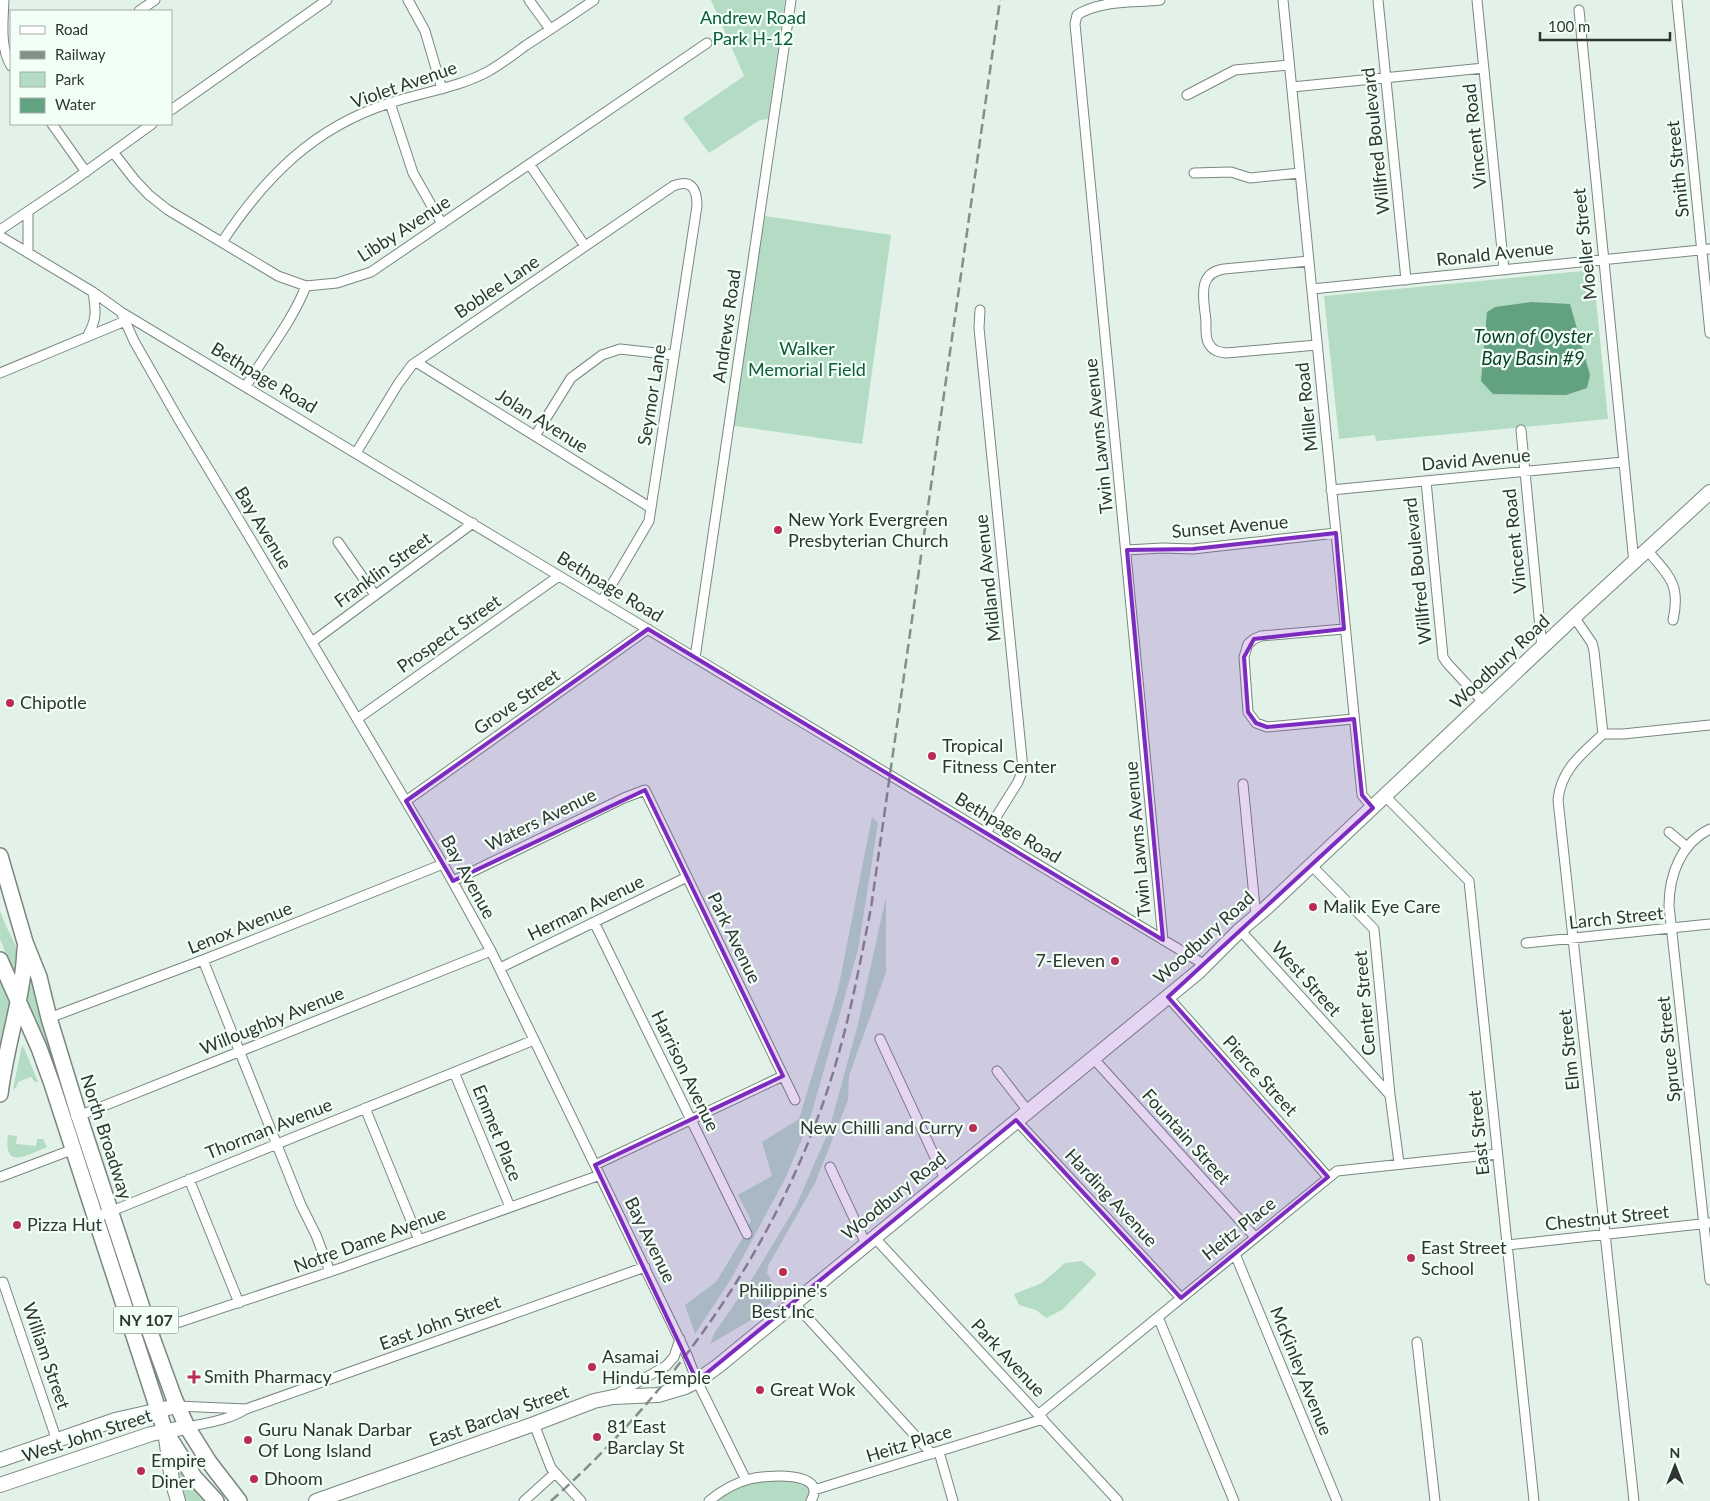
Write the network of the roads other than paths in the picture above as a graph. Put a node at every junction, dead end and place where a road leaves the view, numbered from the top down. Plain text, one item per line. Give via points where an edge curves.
1 (4, 0) edge
2 (155, 0) edge
3 (326, 0) edge
4 (408, 0) edge
5 (529, 0) edge
6 (594, 0) edge
7 (792, 0) edge
8 (1160, 0) edge
9 (1283, 0) edge
10 (1378, 0) edge
11 (1477, 0) edge
12 (1678, 1) edge
13 (313, 4) edge
14 (140, 10) edge
15 (1579, 10) dead end
16 (550, 29) junction
17 (708, 43) dead end
18 (10, 65) edge
19 (1289, 65) junction
20 (1484, 68) junction
21 (1386, 78) junction
22 (1292, 87) junction
23 (442, 89) junction
24 (1187, 95) dead end
25 (390, 103) junction
26 (172, 109) edge
27 (53, 125) edge
28 (151, 125) edge
29 (113, 152) junction
30 (530, 165) junction
31 (86, 172) junction
32 (1194, 173) dead end
33 (1300, 173) junction
34 (689, 184) joint
35 (28, 212) junction
36 (442, 224) junction
37 (0, 230) edge
38 (0, 236) edge
39 (222, 242) junction
40 (585, 246) junction
41 (1706, 250) edge
42 (28, 253) junction
43 (1309, 260) junction
44 (1603, 260) junction
45 (1504, 270) junction
46 (1406, 280) junction
47 (306, 286) junction
48 (1312, 289) junction
49 (93, 292) junction
50 (980, 310) dead end
51 (129, 320) junction
52 (1710, 333) edge
53 (86, 338) junction
54 (1317, 344) junction
55 (674, 355) junction
56 (416, 362) junction
57 (0, 373) edge
58 (246, 386) junction
59 (1521, 430) dead end
60 (535, 436) junction
61 (356, 453) junction
62 (1623, 462) junction
63 (1524, 471) junction
64 (1426, 481) junction
65 (1332, 490) junction
66 (1710, 492) edge
67 (651, 508) junction
68 (473, 523) junction
69 (1336, 533) junction
70 (338, 542) dead end
71 (1127, 550) junction
72 (1648, 550) junction
73 (1634, 563) junction
74 (559, 576) junction
75 (375, 595) junction
76 (602, 601) junction
77 (1574, 617) junction
78 (1673, 620) dead end
79 (648, 629) junction
80 (1344, 629) junction
81 (312, 642) junction
82 (1542, 648) junction
83 (695, 658) junction
84 (1484, 703) junction
85 (357, 718) junction
86 (1354, 718) junction
87 (1710, 724) edge
88 (1603, 734) junction
89 (1243, 784) dead end
90 (645, 790) joint
91 (1385, 796) junction
92 (406, 801) junction
93 (1373, 808) junction
94 (1710, 828) edge
95 (1669, 832) dead end
96 (986, 833) junction
97 (1687, 847) junction
98 (0, 856) edge
99 (443, 864) junction
100 (1311, 865) junction
101 (687, 877) junction
102 (453, 881) junction
103 (1256, 917) junction
104 (594, 922) junction
105 (1710, 924) edge
106 (1672, 928) junction
107 (1240, 930) junction
108 (1574, 939) junction
109 (1163, 940) junction
110 (25, 942) junction
111 (1526, 943) dead end
112 (491, 951) junction
113 (0, 960) edge
114 (203, 960) junction
115 (1205, 965) junction
116 (500, 968) junction
117 (1168, 997) junction
118 (18, 1003) junction
119 (49, 1018) junction
120 (880, 1039) dead end
121 (534, 1040) junction
122 (240, 1052) junction
123 (1093, 1058) junction
124 (996, 1071) dead end
125 (454, 1072) junction
126 (783, 1076) junction
127 (0, 1094) edge
128 (1390, 1095) junction
129 (795, 1100) dead end
130 (365, 1108) junction
131 (1028, 1111) junction
132 (79, 1116) junction
133 (690, 1120) junction
134 (1016, 1120) junction
135 (64, 1122) junction
136 (277, 1144) junction
137 (74, 1150) junction
138 (1497, 1154) junction
139 (1399, 1163) junction
140 (595, 1165) junction
141 (830, 1167) dead end
142 (600, 1175) junction
143 (0, 1177) edge
144 (1328, 1177) junction
145 (189, 1179) junction
146 (945, 1179) junction
147 (510, 1208) junction
148 (103, 1214) junction
149 (1707, 1223) edge
150 (747, 1234) dead end
151 (1605, 1234) junction
152 (1255, 1237) junction
153 (419, 1240) junction
154 (870, 1240) junction
155 (1507, 1245) junction
156 (1235, 1254) junction
157 (645, 1267) junction
158 (330, 1272) junction
159 (1710, 1280) edge
160 (3, 1282) dead end
161 (1181, 1298) junction
162 (794, 1302) junction
163 (239, 1303) junction
164 (1158, 1317) junction
165 (150, 1332) junction
166 (680, 1339) junction
167 (1417, 1342) dead end
168 (697, 1382) junction
169 (613, 1397) junction
170 (177, 1406) junction
171 (246, 1409) junction
172 (158, 1410) junction
173 (1040, 1417) junction
174 (534, 1424) junction
175 (187, 1427) junction
176 (165, 1431) junction
177 (57, 1440) junction
178 (935, 1453) junction
179 (0, 1460) edge
180 (555, 1473) junction
181 (746, 1480) junction
182 (0, 1485) edge
183 (814, 1490) junction
184 (178, 1501) edge
185 (216, 1501) edge
186 (239, 1501) edge
187 (316, 1501) edge
188 (524, 1501) edge
189 (581, 1501) edge
190 (709, 1501) edge
191 (811, 1501) edge
192 (953, 1501) edge
193 (1118, 1501) edge
194 (1234, 1501) edge
195 (1337, 1501) edge
196 (1434, 1501) edge
197 (1534, 1501) edge
198 (1634, 1501) edge

1 - 18 street via 2,48
2 - 14 street
3 - 13 street
4 - 23 street via 425,31
5 - 16 street
6 - 16 street, Violet Avenue
7 - 83 street, Andrews Road
8 - 71 street, Twin Lawns Avenue via 1086,9 1077,15 1075,24
9 - 19 street, Miller Road
10 - 21 street, Willfred Boulevard
11 - 20 street, Vincent Road
12 - 41 street, Smith Street
13 - 26 street
15 - 44 street, Moeller Street
16 - 23 street, Violet Avenue via 488,72
17 - 30 street, Libby Avenue
19 - 22 street, Miller Road
19 - 24 street via 1235,70
20 - 21 street
20 - 45 street, Vincent Road
21 - 22 street
21 - 46 street, Willfred Boulevard
22 - 33 street, Miller Road
23 - 25 street, Violet Avenue
25 - 36 street via 413,173
25 - 39 street, Violet Avenue via 339,125 301,150 258,192
27 - 31 street
28 - 29 street
29 - 31 street
29 - 39 street, Libby Avenue via 149,195
30 - 36 street, Libby Avenue
30 - 40 street
31 - 35 street
32 - 33 street via 1235,173 1250,178
33 - 43 street, Miller Road
34 - 40 street, Boblee Lane via 673,186
34 - 55 street, Seymor Lane via 695,191 697,206
35 - 37 street
35 - 42 street
36 - 47 street, Libby Avenue via 371,272 337,282
38 - 42 street
39 - 47 street, Libby Avenue via 278,276
40 - 56 street, Boblee Lane
41 - 44 street, Ronald Avenue
41 - 52 street, Smith Street
42 - 49 street
43 - 48 street, Miller Road
43 - 54 street via 1212,272 1203,290 1208,343 1215,351 1226,353
44 - 45 street, Ronald Avenue
44 - 62 street, Moeller Street
45 - 46 street, Ronald Avenue
46 - 48 street, Ronald Avenue
47 - 58 street via 293,313
48 - 54 street, Miller Road
49 - 51 street, Bay Avenue
49 - 53 street via 95,322
50 - 96 street, Midland Avenue via 1023,769
51 - 53 street
51 - 58 street, Bethpage Road
51 - 81 street, Bay Avenue via 134,341
53 - 57 street
54 - 65 street, Miller Road
55 - 60 street via 620,349 602,355 571,378
55 - 67 street, Seymor Lane
56 - 60 street, Jolan Avenue
56 - 61 street, Boblee Lane via 398,384
58 - 61 street, Bethpage Road
59 - 63 street, Vincent Road
60 - 67 street, Jolan Avenue
61 - 68 street, Bethpage Road
62 - 63 street, David Avenue
62 - 73 street, Moeller Street
63 - 64 street, David Avenue
63 - 82 street, Vincent Road
64 - 65 street, David Avenue
64 - 84 street, Willfred Boulevard via 1443,657
65 - 69 street, Miller Road
66 - 72 main road, Woodbury Road
67 - 76 street, Seymor Lane via 649,521
68 - 74 street, Bethpage Road
68 - 75 street, Franklin Street
69 - 71 street, Sunset Avenue via 1193,549
69 - 80 street, Miller Road
70 - 75 street
71 - 109 street, Twin Lawns Avenue
72 - 73 main road, Woodbury Road
72 - 78 street via 1675,587
73 - 77 main road, Woodbury Road
74 - 76 street, Bethpage Road
74 - 85 street, Prospect Street
75 - 81 street, Franklin Street
76 - 79 street, Bethpage Road
77 - 82 main road, Woodbury Road
77 - 88 street via 1594,651
79 - 83 street, Bethpage Road
79 - 92 street, Grove Street
80 - 86 street, Miller Road
80 - 86 street via 1254,639 1248,644 1244,657 1246,693 1250,717 1267,727
81 - 85 street, Bay Avenue
82 - 84 main road, Woodbury Road
83 - 96 street, Bethpage Road
84 - 91 main road, Woodbury Road
85 - 92 street, Bay Avenue
86 - 93 street, Miller Road via 1362,794
87 - 88 street
88 - 108 street, Elm Street via 1571,766 1559,789
89 - 103 street
90 - 101 street, Park Avenue
90 - 102 street, Waters Avenue
91 - 93 main road, Woodbury Road
91 - 138 street, East Street via 1468,881
92 - 99 street, Bay Avenue
93 - 100 main road, Woodbury Road
94 - 97 street, Spruce Street
95 - 97 street
96 - 109 street, Bethpage Road
97 - 106 street, Spruce Street via 1671,882 1669,906
98 - 110 main road, North Broadway
99 - 102 street, Bay Avenue
99 - 114 street, Lenox Avenue
100 - 103 main road, Woodbury Road
100 - 128 street, Center Street via 1374,929
101 - 104 street, Herman Avenue
101 - 126 street, Park Avenue
102 - 112 street, Bay Avenue
103 - 107 main road, Woodbury Road
104 - 116 street, Herman Avenue
104 - 133 street, Harrison Avenue
105 - 106 street, Larch Street
106 - 108 street, Larch Street
106 - 149 street, Spruce Street
107 - 115 main road, Woodbury Road
107 - 128 street, West Street
108 - 111 street, Larch Street
108 - 151 street, Elm Street
109 - 115 street, Bethpage Road
110 - 118 main road
110 - 119 main road, North Broadway / NY 107 via 39,977
112 - 116 street, Bay Avenue
112 - 122 street, Willoughby Avenue
113 - 118 main road, North Broadway / NY 107
114 - 119 street, Lenox Avenue
114 - 122 street
115 - 117 main road, Woodbury Road
116 - 121 street, Bay Avenue
117 - 123 main road, Woodbury Road
117 - 144 street, Pierce Street
118 - 127 main road
118 - 135 main road, North Broadway / NY 107 via 39,1048
119 - 132 main road, North Broadway / NY 107
120 - 146 street
121 - 125 street, Thorman Avenue
121 - 140 street, Bay Avenue
122 - 132 street, Willoughby Avenue
122 - 136 street
123 - 131 main road, Woodbury Road
123 - 152 street, Fountain Street
124 - 131 street
125 - 130 street, Thorman Avenue
125 - 147 street, Emmet Place
126 - 129 street, Park Avenue
126 - 133 street
128 - 139 street, Center Street
130 - 136 street, Thorman Avenue
130 - 153 street
131 - 134 main road, Woodbury Road
132 - 135 street, Willoughby Avenue
132 - 148 main road, North Broadway / NY 107
133 - 140 street
133 - 150 street, Harrison Avenue
134 - 146 main road, Woodbury Road
134 - 161 street, Harding Avenue
135 - 137 main road, North Broadway / NY 107
136 - 145 street, Thorman Avenue
136 - 158 street
137 - 143 street
137 - 148 main road, North Broadway / NY 107
138 - 139 street, Heitz Place
138 - 155 street, East Street
139 - 144 street, Heitz Place via 1337,1171
140 - 142 street, Bay Avenue
141 - 154 street, Park Avenue
142 - 147 street, Notre Dame Avenue
142 - 157 street, Bay Avenue
144 - 152 street, Heitz Place
145 - 148 street, Thorman Avenue
145 - 163 street
146 - 154 main road, Woodbury Road
147 - 153 street, Notre Dame Avenue
148 - 165 main road, North Broadway / NY 107
148 - 172 main road, North Broadway / NY 107
149 - 151 street, Chestnut Street
149 - 159 street, Spruce Street
151 - 155 street, Chestnut Street
151 - 198 street, Elm Street
152 - 156 street, Heitz Place
153 - 158 street, Notre Dame Avenue
154 - 162 main road, Woodbury Road
154 - 173 street, Park Avenue
155 - 197 street, East Street
156 - 161 street, Heitz Place
156 - 195 street, McKinley Avenue
157 - 166 street, Bay Avenue
157 - 171 street, East John Street
158 - 163 street, Notre Dame Avenue
160 - 177 street, William Street
161 - 164 street, Heitz Place
162 - 168 main road, Woodbury Road
162 - 178 street
163 - 165 street, Notre Dame Avenue
164 - 173 street, Heitz Place
164 - 194 street
165 - 170 main road, North Broadway / NY 107
166 - 168 street, Bay Avenue
166 - 169 street via 674,1357 666,1366
167 - 196 street
168 - 169 main road, East Barclay Street via 658,1395
168 - 181 street, Bay Avenue
169 - 174 main road, East Barclay Street
170 - 171 street, East John Street
170 - 172 main road, West John Street
170 - 175 main road, North Broadway / NY 107
171 - 175 street, East John Street via 239,1414
172 - 176 main road, North Broadway / NY 107
172 - 177 main road, West John Street via 115,1420
173 - 178 street, Heitz Place
173 - 193 street, Park Avenue
174 - 180 street
174 - 187 main road, East Barclay Street
175 - 176 main road, West John Street
175 - 186 main road, NY 107
176 - 182 main road, West John Street
176 - 184 main road
176 - 185 main road, NY 107 via 194,1476
177 - 179 main road, West John Street
178 - 183 street, Heitz Place
178 - 192 street
180 - 188 street
180 - 189 street
181 - 183 street via 788,1475 808,1482
181 - 190 street
183 - 191 street

